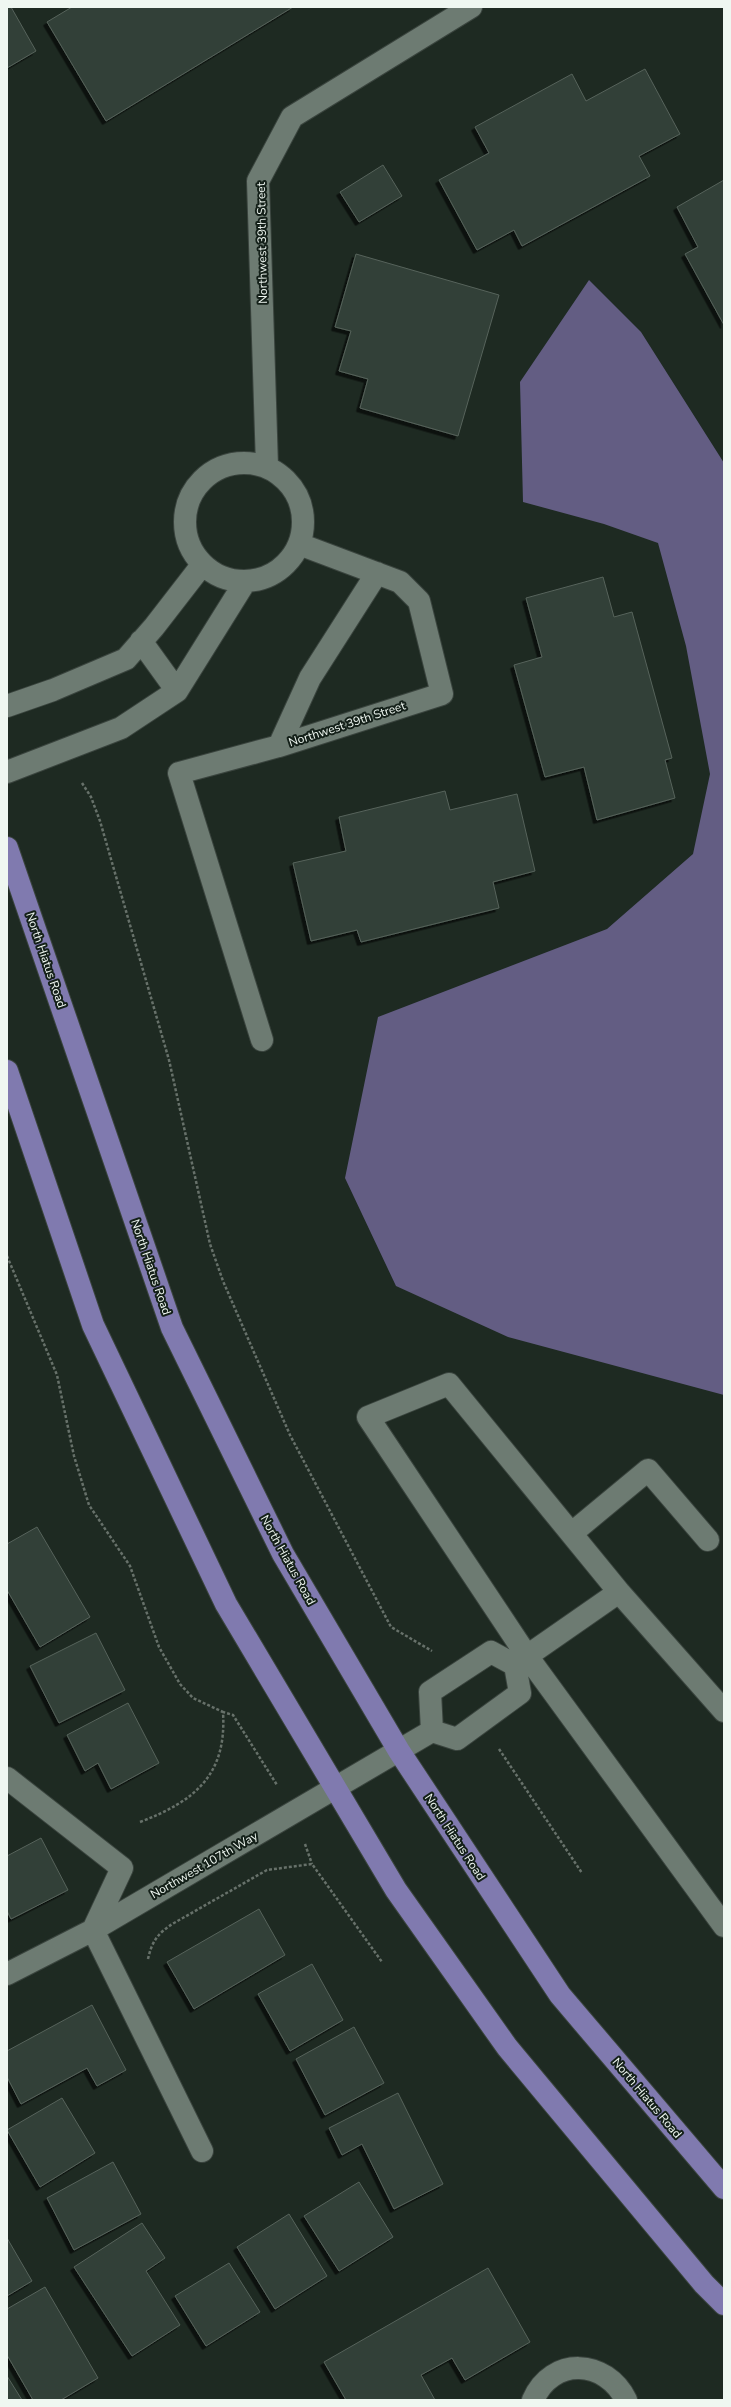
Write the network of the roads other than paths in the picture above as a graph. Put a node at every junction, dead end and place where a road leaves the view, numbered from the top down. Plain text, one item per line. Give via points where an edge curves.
1 (471, 7) edge
2 (267, 466) junction
3 (299, 544) junction
4 (202, 565) junction
5 (377, 573) junction
6 (245, 582) junction
7 (141, 641) junction
8 (178, 691) junction
9 (7, 706) edge
10 (279, 746) junction
11 (7, 772) edge
12 (7, 848) edge
13 (262, 1040) dead end
14 (7, 1071) edge
15 (572, 1533) junction
16 (708, 1540) dead end
17 (619, 1592) junction
18 (521, 1661) junction
19 (724, 1711) edge
20 (432, 1731) junction
21 (399, 1752) junction
22 (7, 1778) edge
23 (336, 1788) junction
24 (724, 1926) edge
25 (93, 1930) junction
26 (7, 1974) edge
27 (202, 2150) dead end
28 (724, 2188) edge
29 (724, 2304) edge
30 (533, 2400) edge
31 (626, 2400) edge

1 - 2 street, Northwest 39th Street via 292,118 258,181
2 - 3 street via 286,479 300,498 304,521
2 - 4 street via 244,462 221,467 202,480 189,500 185,522 189,546
3 - 5 street, Northwest 39th Street
3 - 6 street via 287,564 267,577
4 - 6 street via 222,578
4 - 7 street
5 - 10 street, Northwest 39th Street via 310,678
5 - 10 street, Northwest 39th Street via 400,582 419,601 442,694
6 - 8 street
7 - 8 street
7 - 9 street via 126,659 53,690
8 - 11 street via 121,728
10 - 13 street via 179,773
12 - 21 main road, North Hiatus Road via 172,1328 283,1554
14 - 23 main road via 93,1325 226,1604
15 - 16 street via 648,1470
15 - 17 street
15 - 18 street via 449,1384 368,1417
17 - 18 street
17 - 19 street
18 - 20 street via 520,1693 457,1740
18 - 20 street via 491,1652 430,1692
18 - 24 street
20 - 21 street, Northwest 107th Way
21 - 23 street, Northwest 107th Way
21 - 28 main road, North Hiatus Road via 560,1995
22 - 25 street via 122,1868
23 - 25 street, Northwest 107th Way
23 - 29 main road via 396,1890 507,2047 704,2284
25 - 26 street, Northwest 107th Way
25 - 27 street
30 - 31 street via 537,2391 550,2377 568,2369 587,2368 606,2374 620,2387

